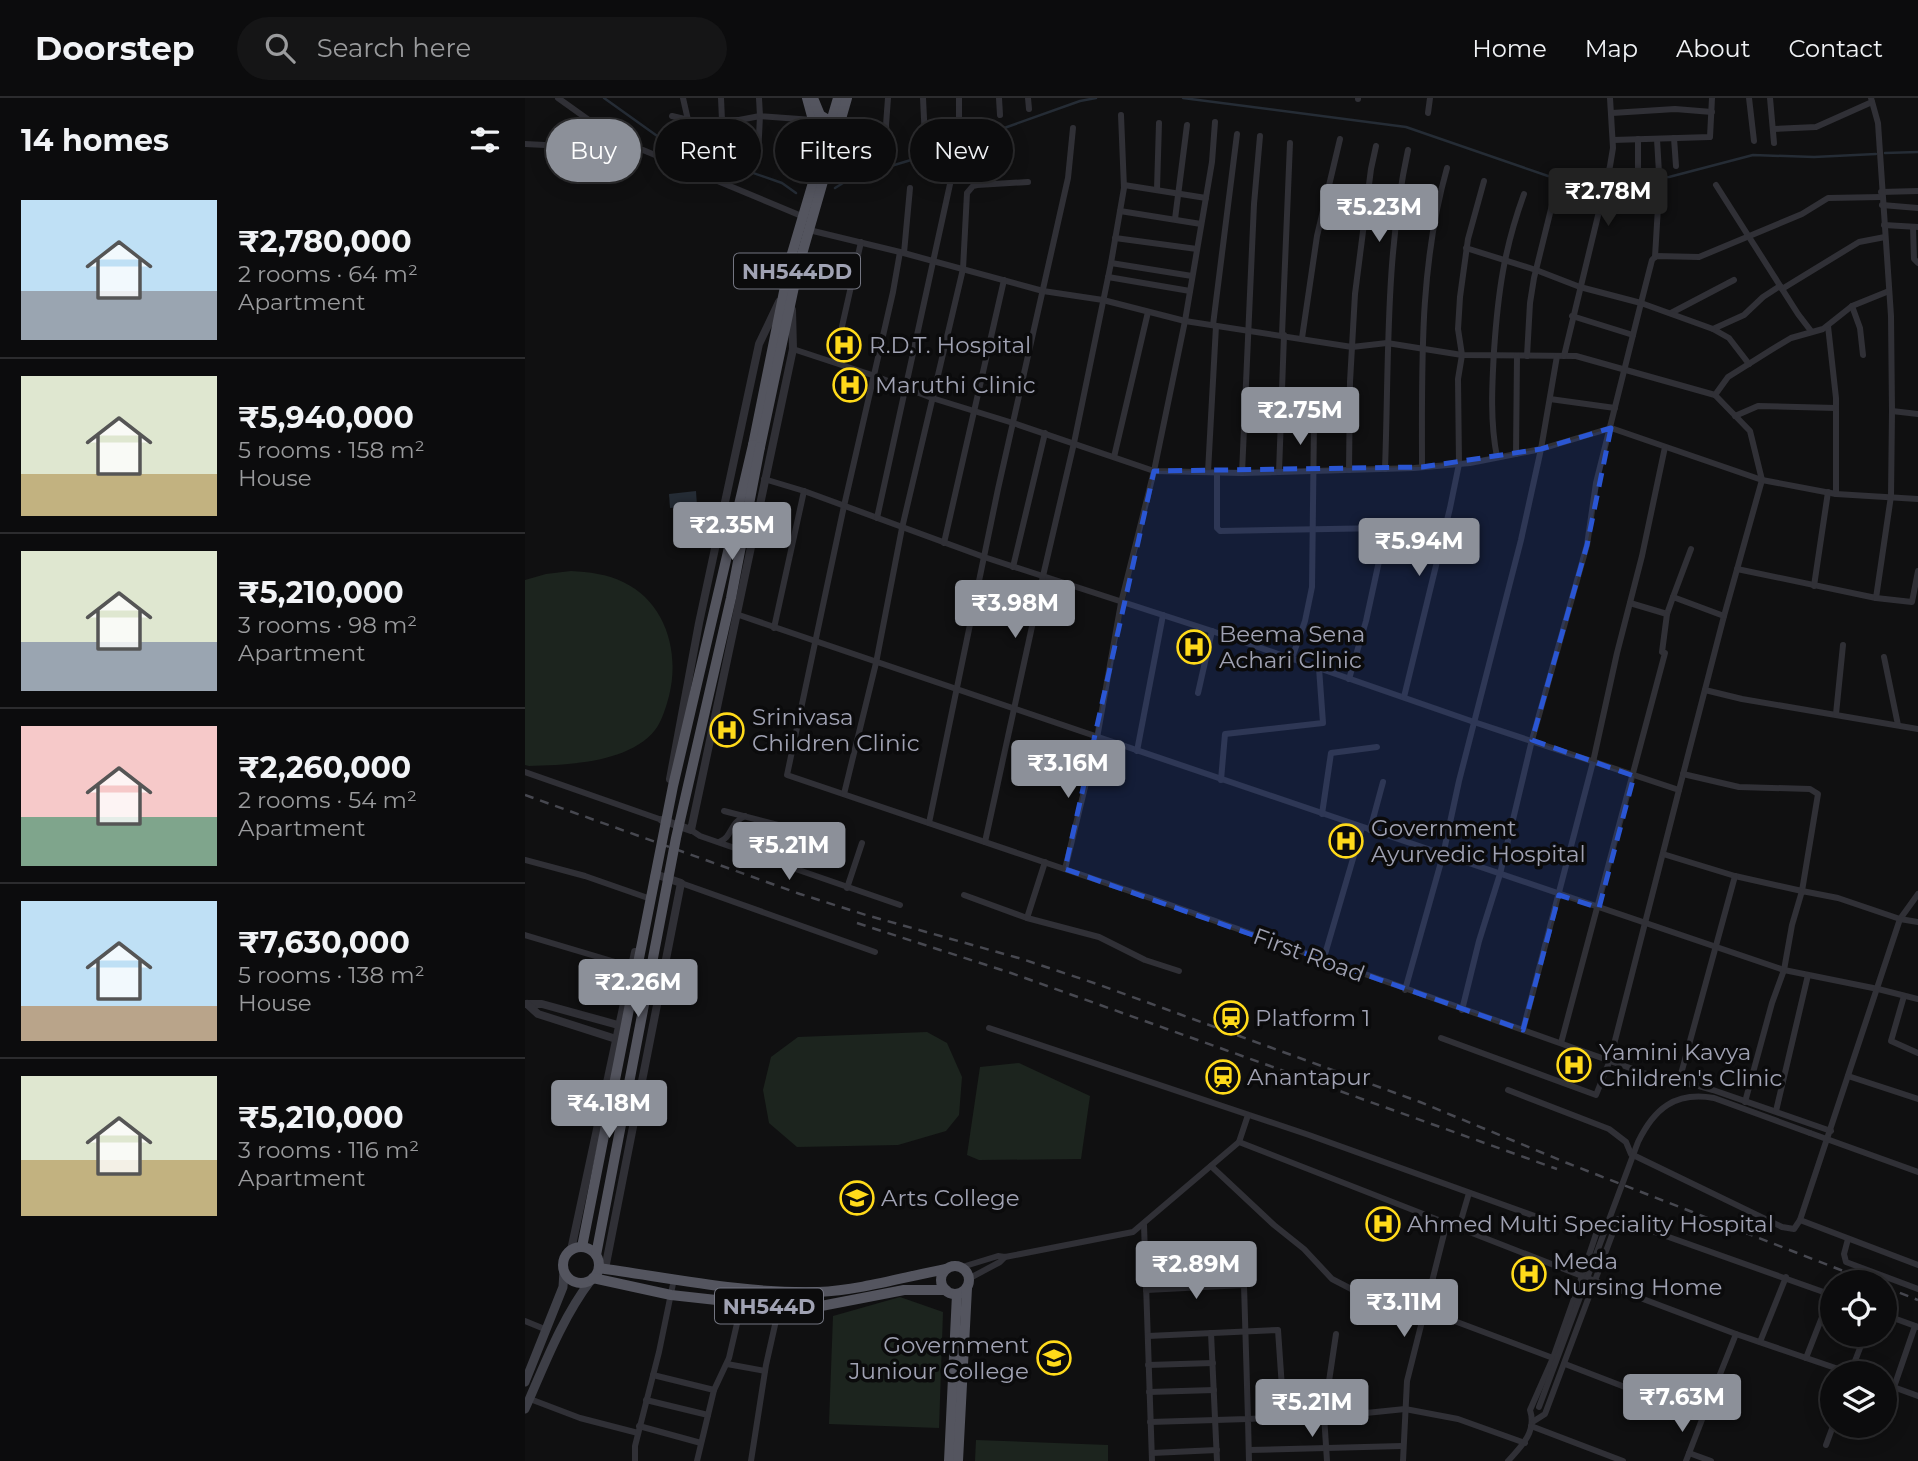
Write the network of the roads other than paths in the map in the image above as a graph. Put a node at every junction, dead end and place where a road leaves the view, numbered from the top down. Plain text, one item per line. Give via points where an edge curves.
1 (558, 98) edge
2 (683, 98) edge
3 (721, 98) edge
4 (759, 98) edge
5 (807, 98) edge
6 (813, 98) edge
7 (838, 98) edge
8 (847, 98) edge
9 (888, 98) edge
10 (923, 98) edge
11 (959, 98) edge
12 (999, 98) edge
13 (1028, 98) edge
14 (1430, 98) edge
15 (1610, 98) edge
16 (1712, 98) edge
17 (1749, 98) edge
18 (1770, 98) edge
19 (1871, 100) edge
20 (1029, 110) dead end
21 (1712, 112) junction
22 (1429, 113) dead end
23 (1612, 113) junction
24 (1121, 115) dead end
25 (672, 116) dead end
26 (760, 116) junction
27 (1000, 116) dead end
28 (587, 119) edge
29 (684, 119) edge
30 (688, 119) edge
31 (722, 119) edge
32 (744, 119) edge
33 (760, 119) edge
34 (800, 119) edge
35 (813, 119) edge
36 (826, 119) edge
37 (835, 119) edge
38 (836, 119) edge
39 (886, 119) edge
40 (924, 119) edge
41 (959, 119) edge
42 (1215, 122) dead end
43 (1159, 123) dead end
44 (1187, 125) dead end
45 (1073, 128) dead end
46 (1773, 129) junction
47 (1237, 134) dead end
48 (1260, 136) dead end
49 (1674, 138) junction
50 (1340, 139) dead end
51 (1638, 139) junction
52 (1657, 139) junction
53 (1613, 140) junction
54 (1754, 141) dead end
55 (1290, 143) dead end
56 (1774, 143) dead end
57 (525, 144) edge
58 (546, 145) edge
59 (1376, 146) dead end
60 (641, 150) edge
61 (1408, 150) dead end
62 (1676, 166) dead end
63 (1447, 168) dead end
64 (1638, 171) dead end
65 (1659, 173) dead end
66 (1483, 181) dead end
67 (813, 182) edge
68 (822, 182) edge
69 (951, 182) edge
70 (1028, 183) dead end
71 (1124, 185) junction
72 (1716, 185) dead end
73 (910, 188) dead end
74 (1157, 189) junction
75 (1918, 191) edge
76 (1179, 193) junction
77 (1524, 194) dead end
78 (1553, 197) dead end
79 (1206, 198) junction
80 (1881, 198) junction
81 (1658, 207) dead end
82 (1918, 208) edge
83 (1120, 211) junction
84 (804, 216) junction
85 (1175, 219) junction
86 (1202, 224) junction
87 (1884, 225) junction
88 (1915, 227) edge
89 (809, 230) junction
90 (1749, 237) junction
91 (1885, 237) junction
92 (1115, 238) junction
93 (861, 242) junction
94 (1466, 248) junction
95 (1197, 249) junction
96 (902, 252) junction
97 (1655, 257) junction
98 (1503, 259) junction
99 (935, 261) junction
100 (1111, 263) junction
101 (1918, 263) edge
102 (963, 269) junction
103 (1536, 270) junction
104 (1192, 276) junction
105 (1108, 277) junction
106 (1004, 280) junction
107 (1734, 280) dead end
108 (1580, 287) junction
109 (1781, 287) junction
110 (1044, 291) junction
111 (1190, 291) junction
112 (1889, 291) junction
113 (787, 295) junction
114 (1103, 300) junction
115 (1641, 303) junction
116 (1852, 306) junction
117 (1149, 312) junction
118 (1671, 313) junction
119 (1572, 316) junction
120 (1185, 321) junction
121 (1214, 325) junction
122 (1828, 326) junction
123 (1713, 329) junction
124 (1250, 331) junction
125 (1811, 331) junction
126 (1283, 335) junction
127 (1633, 335) junction
128 (1302, 338) junction
129 (1387, 343) junction
130 (1352, 347) junction
131 (1422, 348) junction
132 (793, 349) junction
133 (1462, 355) junction
134 (1494, 355) junction
135 (1517, 355) junction
136 (1863, 355) dead end
137 (1527, 356) junction
138 (1561, 356) junction
139 (834, 362) junction
140 (1749, 364) junction
141 (1623, 370) junction
142 (875, 376) junction
143 (905, 388) junction
144 (1715, 395) junction
145 (932, 398) junction
146 (1550, 399) junction
147 (1615, 408) junction
148 (1836, 408) junction
149 (974, 411) junction
150 (1892, 411) junction
151 (1918, 414) edge
152 (1735, 416) junction
153 (1314, 422) dead end
154 (1013, 423) junction
155 (1611, 428) junction
156 (1045, 433) junction
157 (1074, 443) junction
158 (756, 446) junction
159 (1665, 447) junction
160 (1541, 449) junction
161 (1516, 454) junction
162 (1114, 457) junction
163 (1497, 457) junction
164 (1459, 464) junction
165 (1422, 467) junction
166 (1385, 469) junction
167 (1349, 470) junction
168 (1154, 471) junction
169 (1279, 471) junction
170 (1208, 472) junction
171 (1217, 472) junction
172 (1314, 472) junction
173 (1242, 473) junction
174 (764, 479) junction
175 (1762, 480) junction
176 (804, 491) junction
177 (1832, 493) junction
178 (1891, 496) junction
179 (1918, 499) edge
180 (844, 506) junction
181 (877, 518) junction
182 (1445, 527) junction
183 (902, 528) junction
184 (1386, 529) junction
185 (1313, 531) junction
186 (944, 543) junction
187 (1691, 549) dead end
188 (984, 557) junction
189 (1013, 567) junction
190 (1737, 569) junction
191 (1918, 571) edge
192 (1043, 576) junction
193 (1814, 586) junction
194 (1673, 597) junction
195 (1876, 598) junction
196 (1122, 603) junction
197 (1630, 603) junction
198 (736, 614) junction
199 (1667, 614) junction
200 (1163, 615) junction
201 (1724, 616) junction
202 (774, 628) junction
203 (1212, 631) junction
204 (815, 642) junction
205 (1843, 645) dead end
206 (1884, 657) dead end
207 (1292, 659) junction
208 (876, 663) junction
209 (1319, 668) junction
210 (1349, 679) junction
211 (955, 690) junction
212 (1705, 690) junction
213 (1198, 693) dead end
214 (1404, 697) junction
215 (1015, 710) junction
216 (1836, 714) junction
217 (1474, 722) junction
218 (1898, 725) junction
219 (1918, 729) edge
220 (1097, 738) junction
221 (1532, 740) junction
222 (1377, 747) dead end
223 (1137, 751) junction
224 (1593, 762) junction
225 (525, 772) edge
226 (1683, 774) junction
227 (1634, 776) junction
228 (1221, 780) junction
229 (1383, 782) dead end
230 (1679, 790) junction
231 (844, 794) junction
232 (724, 811) dead end
233 (1322, 814) junction
234 (745, 817) junction
235 (662, 820) junction
236 (929, 823) junction
237 (778, 825) dead end
238 (1362, 828) junction
239 (691, 830) junction
240 (1370, 830) junction
241 (719, 842) junction
242 (985, 842) junction
243 (862, 843) dead end
244 (1663, 854) junction
245 (1443, 855) junction
246 (525, 860) edge
247 (1045, 862) junction
248 (1065, 869) junction
249 (1500, 874) junction
250 (1735, 876) junction
251 (681, 883) junction
252 (847, 888) junction
253 (1802, 891) junction
254 (1918, 894) edge
255 (964, 895) dead end
256 (1559, 895) junction
257 (648, 898) junction
258 (901, 905) dead end
259 (1599, 908) junction
260 (1027, 918) junction
261 (1900, 919) junction
262 (1918, 922) edge
263 (1645, 924) junction
264 (525, 935) edge
265 (1715, 947) junction
266 (875, 952) dead end
267 (1323, 961) junction
268 (632, 967) junction
269 (1784, 970) junction
270 (1179, 971) dead end
271 (1808, 975) junction
272 (1878, 989) junction
273 (1405, 990) junction
274 (1905, 996) junction
275 (1918, 999) edge
276 (526, 1004) edge
277 (1462, 1010) junction
278 (618, 1025) junction
279 (989, 1028) dead end
280 (1523, 1030) junction
281 (1441, 1038) dead end
282 (616, 1039) junction
283 (1561, 1043) junction
284 (1918, 1053) edge
285 (1610, 1060) junction
286 (1848, 1076) junction
287 (1678, 1085) junction
288 (1508, 1090) dead end
289 (1918, 1099) edge
290 (1745, 1102) junction
291 (1776, 1111) junction
292 (1248, 1115) junction
293 (1831, 1131) junction
294 (1828, 1139) junction
295 (1239, 1142) junction
296 (1211, 1166) junction
297 (1918, 1172) edge
298 (1469, 1193) junction
299 (1800, 1220) junction
300 (1447, 1222) junction
301 (1554, 1223) dead end
302 (1144, 1225) junction
303 (1599, 1225) dead end
304 (1459, 1227) junction
305 (1848, 1239) junction
306 (576, 1248) junction
307 (596, 1255) junction
308 (1005, 1257) junction
309 (1918, 1265) edge
310 (962, 1267) junction
311 (946, 1269) junction
312 (564, 1271) junction
313 (597, 1274) junction
314 (1582, 1276) junction
315 (1786, 1277) junction
316 (674, 1279) junction
317 (1595, 1280) junction
318 (960, 1287) junction
319 (1918, 1289) edge
320 (1146, 1290) junction
321 (1820, 1290) edge
322 (671, 1295) junction
323 (742, 1303) junction
324 (779, 1307) junction
325 (1425, 1310) junction
326 (1897, 1320) edge
327 (525, 1321) edge
328 (1820, 1324) edge
329 (1917, 1327) edge
330 (547, 1330) junction
331 (1244, 1331) junction
332 (1211, 1333) junction
333 (1336, 1334) dead end
334 (1736, 1334) junction
335 (1148, 1336) junction
336 (1760, 1342) junction
337 (1553, 1358) junction
338 (1806, 1358) junction
339 (1213, 1363) junction
340 (1820, 1363) edge
341 (727, 1364) junction
342 (1565, 1364) junction
343 (1148, 1365) junction
344 (765, 1371) junction
345 (653, 1375) junction
346 (1897, 1379) edge
347 (525, 1382) edge
348 (1897, 1388) edge
349 (714, 1390) junction
350 (1214, 1390) junction
351 (1149, 1392) junction
352 (1918, 1396) edge
353 (530, 1398) junction
354 (646, 1400) junction
355 (525, 1409) edge
356 (1405, 1409) junction
357 (708, 1415) junction
358 (1324, 1415) junction
359 (1284, 1417) junction
360 (1703, 1417) junction
361 (1248, 1419) junction
362 (1216, 1420) junction
363 (1150, 1422) junction
364 (1533, 1423) junction
365 (638, 1429) junction
366 (1829, 1438) edge
367 (701, 1443) junction
368 (1525, 1443) junction
369 (1826, 1445) dead end
370 (1402, 1446) junction
371 (1326, 1448) junction
372 (1217, 1450) junction
373 (1249, 1450) junction
374 (1152, 1453) junction
375 (1689, 1453) junction
376 (635, 1461) edge
377 (697, 1461) edge
378 (751, 1461) edge
379 (949, 1461) edge
380 (958, 1461) edge
381 (1152, 1461) edge
382 (1217, 1461) edge
383 (1249, 1461) edge
384 (1327, 1461) edge
385 (1403, 1461) edge
386 (1508, 1461) edge
387 (1623, 1461) edge
388 (1686, 1461) edge
389 (1711, 1461) edge

1 - 28 street
2 - 30 street
3 - 31 street
4 - 26 street
5 - 35 highway
6 - 36 highway
7 - 37 highway, NH544DD
8 - 38 highway, NH544DD
9 - 39 street
10 - 40 street
11 - 41 street
12 - 27 street
13 - 20 street
14 - 22 street
15 - 23 street
16 - 21 street
17 - 54 street
18 - 46 street
19 - 46 street via 1816,127
19 - 80 street via 1878,123
21 - 23 street
21 - 49 street via 1710,137
23 - 53 street
24 - 71 street
25 - 29 street
26 - 32 street
26 - 33 street
26 - 34 street
42 - 79 street
43 - 74 street
44 - 76 street
45 - 110 street via 1068,178
46 - 56 street
47 - 121 street
48 - 124 street
49 - 52 street
49 - 62 street
50 - 128 street via 1317,236
51 - 52 street
51 - 53 street
51 - 64 street
52 - 65 street
53 - 108 street
55 - 126 street
57 - 58 street
59 - 130 street via 1359,257
60 - 84 street
61 - 129 street via 1393,233
63 - 131 street via 1432,231
66 - 94 street
67 - 84 highway, NH544DD
68 - 89 highway, NH544DD
69 - 99 street
70 - 102 street via 977,185 967,193
71 - 74 street
71 - 83 street
72 - 90 street
73 - 96 street
74 - 76 street
75 - 80 street
76 - 79 street
76 - 85 street
77 - 98 street
78 - 103 street
79 - 86 street
80 - 82 street
80 - 87 street
80 - 90 street via 1828,198
81 - 97 street
83 - 85 street
83 - 92 street
84 - 113 highway, NH544DD via 791,257
85 - 86 street
86 - 95 street
87 - 88 street
87 - 91 street
88 - 101 street via 1914,259
89 - 93 street
89 - 113 highway, NH544DD
90 - 97 street via 1696,258
90 - 109 street
91 - 109 street via 1859,242
91 - 112 street
92 - 95 street
92 - 100 street
93 - 96 street
93 - 139 street
94 - 98 street
94 - 133 street via 1458,329
95 - 104 street
96 - 99 street
96 - 142 street
97 - 115 street
98 - 103 street
98 - 134 street
99 - 102 street
99 - 143 street
100 - 104 street
100 - 105 street
102 - 106 street
102 - 145 street
103 - 108 street
103 - 137 street
104 - 111 street
105 - 111 street
105 - 114 street
106 - 110 street
106 - 149 street
107 - 118 street
108 - 115 street
108 - 119 street
109 - 123 street via 1744,315
109 - 125 street
110 - 114 street
110 - 154 street
111 - 120 street
112 - 116 street
112 - 150 street
113 - 132 street
113 - 158 highway, NH544DD
113 - 235 street via 759,344
114 - 117 street
114 - 157 street
115 - 118 street
115 - 127 street
116 - 122 street
116 - 136 street
117 - 120 street
117 - 162 street
118 - 123 street
119 - 127 street
119 - 138 street
120 - 121 street
120 - 168 street
121 - 124 street
121 - 170 street
122 - 125 street
122 - 148 street
123 - 140 street via 1729,338
124 - 126 street
124 - 173 street
125 - 140 street
126 - 128 street
126 - 169 street
127 - 141 street
128 - 130 street
129 - 130 street
129 - 131 street
129 - 166 street
130 - 167 street
131 - 133 street
131 - 165 street
132 - 139 street
132 - 174 street
133 - 134 street
133 - 164 street
134 - 135 street
134 - 163 street via 1492,411
135 - 137 street
135 - 161 street
137 - 138 street
138 - 141 street
138 - 146 street
139 - 142 street
140 - 144 street via 1728,377
141 - 144 street
141 - 147 street
142 - 143 street
142 - 180 street
143 - 145 street
143 - 181 street
144 - 152 street
145 - 149 street
145 - 183 street
146 - 147 street
146 - 160 street
147 - 155 street
148 - 152 street via 1758,406
148 - 177 street
149 - 154 street
149 - 186 street
150 - 151 street
150 - 178 street
152 - 175 street via 1750,431
153 - 172 street
154 - 156 street
154 - 188 street
155 - 159 street
155 - 160 street
155 - 221 street via 1596,483 1587,545
156 - 157 street
156 - 189 street
157 - 162 street
157 - 192 street
158 - 306 highway, NH544DD, bridge via 673,786
158 - 307 highway, NH544DD, bridge via 731,598 676,838
159 - 175 street
159 - 197 street
160 - 161 street
160 - 217 street
161 - 163 street
162 - 168 street
163 - 164 street
164 - 165 street
164 - 182 street
165 - 166 street
166 - 167 street
167 - 172 street
168 - 170 street
168 - 196 street
169 - 172 street
169 - 173 street
170 - 171 street
171 - 173 street
171 - 185 street via 1218,531
172 - 185 street
174 - 176 street
174 - 198 street
175 - 177 street
175 - 190 street
176 - 180 street
176 - 202 street
177 - 178 street
177 - 193 street
178 - 179 street
178 - 195 street
180 - 181 street
180 - 204 street
181 - 183 street
182 - 184 street
182 - 214 street
183 - 186 street
183 - 208 street
184 - 185 street
184 - 210 street
185 - 207 street via 1311,600
186 - 188 street
187 - 194 street
188 - 189 street
188 - 211 street
189 - 192 street
190 - 193 street
190 - 201 street
191 - 195 street via 1912,602
192 - 196 street
192 - 215 street
193 - 195 street
194 - 199 street
194 - 201 street
196 - 200 street
196 - 220 street
197 - 199 street
197 - 224 street
198 - 202 street
198 - 239 street
199 - 227 street via 1663,652
200 - 203 street
200 - 223 street
201 - 212 street
202 - 204 street
203 - 207 street
203 - 213 street
204 - 208 street
204 - 231 street, First Road via 787,775
205 - 216 street
206 - 218 street
207 - 209 street
208 - 211 street
208 - 231 street
209 - 210 street
209 - 228 street via 1323,723 1225,734
210 - 214 street
211 - 215 street
211 - 236 street
212 - 216 street
212 - 226 street
214 - 217 street
215 - 220 street
215 - 242 street
216 - 218 street
217 - 221 street
217 - 245 street
218 - 219 street
220 - 223 street
220 - 248 street
221 - 224 street
221 - 249 street
222 - 233 street via 1331,753
223 - 228 street
224 - 227 street
224 - 256 street
225 - 235 street
226 - 230 street
226 - 253 street via 1739,786 1818,793
227 - 230 street
227 - 259 street
228 - 233 street
229 - 240 street
230 - 244 street
231 - 236 street, First Road
232 - 234 street
233 - 238 street
234 - 237 street
234 - 241 street
235 - 239 street
236 - 242 street, First Road
238 - 240 street
238 - 267 street
239 - 241 street
240 - 245 street
241 - 252 street
242 - 247 street, First Road
243 - 252 street
244 - 250 street
244 - 263 street
245 - 249 street
245 - 273 street
246 - 257 street
247 - 248 street, First Road
247 - 260 street
248 - 267 street, First Road
249 - 256 street
249 - 277 street
250 - 253 street
250 - 265 street
251 - 257 street via 655,874
251 - 266 street
251 - 313 street
252 - 258 street
253 - 261 street
253 - 269 street
254 - 261 street
255 - 260 street
256 - 259 street
256 - 280 street
257 - 268 street
259 - 263 street
259 - 283 street
260 - 270 street via 1099,937
261 - 262 street
261 - 272 street
263 - 265 street
263 - 285 street
264 - 268 street
265 - 269 street
265 - 287 street
267 - 273 street, First Road
268 - 278 street
269 - 271 street
269 - 290 street
271 - 272 street
271 - 291 street
272 - 274 street
272 - 286 street
273 - 277 street, First Road
274 - 275 street
274 - 284 street via 1891,1041
276 - 278 street via 542,1004
276 - 282 street via 538,1014
277 - 280 street, First Road
278 - 282 street
279 - 292 street
280 - 283 street, First Road
281 - 285 street via 1594,1096
282 - 306 street
283 - 285 street, First Road
285 - 287 street, First Road
286 - 289 street
286 - 293 street
287 - 290 street, First Road via 1692,1084
288 - 299 street via 1609,1129 1624,1140 1632,1154 1782,1227 1794,1229
290 - 291 street, First Road
291 - 293 street, First Road
292 - 295 street
292 - 298 street
293 - 294 street
294 - 297 street
294 - 299 street
294 - 364 street, bridge via 1697,1095 1672,1102 1656,1113 1638,1142
295 - 296 street
295 - 300 street
296 - 302 street
296 - 325 street via 1304,1248 1332,1279 1359,1293
298 - 301 street
298 - 304 street
299 - 305 street
300 - 304 street
300 - 325 street
302 - 308 street via 1133,1232
302 - 320 street
303 - 314 street
304 - 314 street
305 - 309 street
305 - 319 street via 1846,1262
306 - 307 highway
306 - 312 highway via 564,1258
307 - 313 highway
308 - 310 street
308 - 318 street
310 - 311 highway, NH544D
310 - 318 highway
311 - 316 highway, NH544D via 821,1292
311 - 318 highway via 941,1282
312 - 313 highway, NH544D via 580,1283
312 - 330 main road
313 - 316 highway, NH544D
313 - 322 highway, NH544D
313 - 353 main road via 579,1295
314 - 317 street
314 - 337 street
315 - 317 street via 1618,1219
315 - 321 street
315 - 336 street
316 - 322 street
317 - 334 street
317 - 342 street
318 - 324 highway, NH544D via 896,1291 816,1307
318 - 379 highway
318 - 380 highway
320 - 331 street via 1244,1286
320 - 335 street
322 - 323 highway, NH544D
322 - 345 street
323 - 324 highway, NH544D
323 - 341 street
324 - 344 street
325 - 337 street
325 - 356 street via 1407,1381
326 - 329 street
327 - 330 street
328 - 338 street
329 - 346 street
330 - 347 main road
331 - 332 street
331 - 359 street via 1278,1330
331 - 361 street
332 - 335 street
332 - 339 street
333 - 358 street
334 - 336 street
334 - 360 street
335 - 343 street
336 - 338 street
337 - 364 street via 1530,1410
338 - 340 street
339 - 343 street
339 - 350 street
341 - 344 street
341 - 349 street
342 - 360 street
342 - 364 street via 1545,1414
343 - 351 street
344 - 378 street
345 - 349 street
345 - 354 street
348 - 352 street
349 - 357 street
350 - 351 street
350 - 362 street
351 - 363 street
353 - 355 main road
353 - 365 street via 580,1418
354 - 357 street
354 - 365 street
356 - 358 street
356 - 368 street via 1458,1419
356 - 370 street
357 - 367 street
358 - 359 street
358 - 371 street
359 - 361 street
360 - 375 street
361 - 362 street
361 - 373 street
362 - 363 street
362 - 372 street
363 - 374 street
364 - 368 street
364 - 387 street
365 - 367 street
365 - 376 street
366 - 369 street
367 - 377 street
368 - 386 street
370 - 371 street
370 - 385 street
371 - 373 street
371 - 384 street
372 - 374 street
372 - 382 street
373 - 383 street
374 - 381 street
375 - 388 street
375 - 389 street

